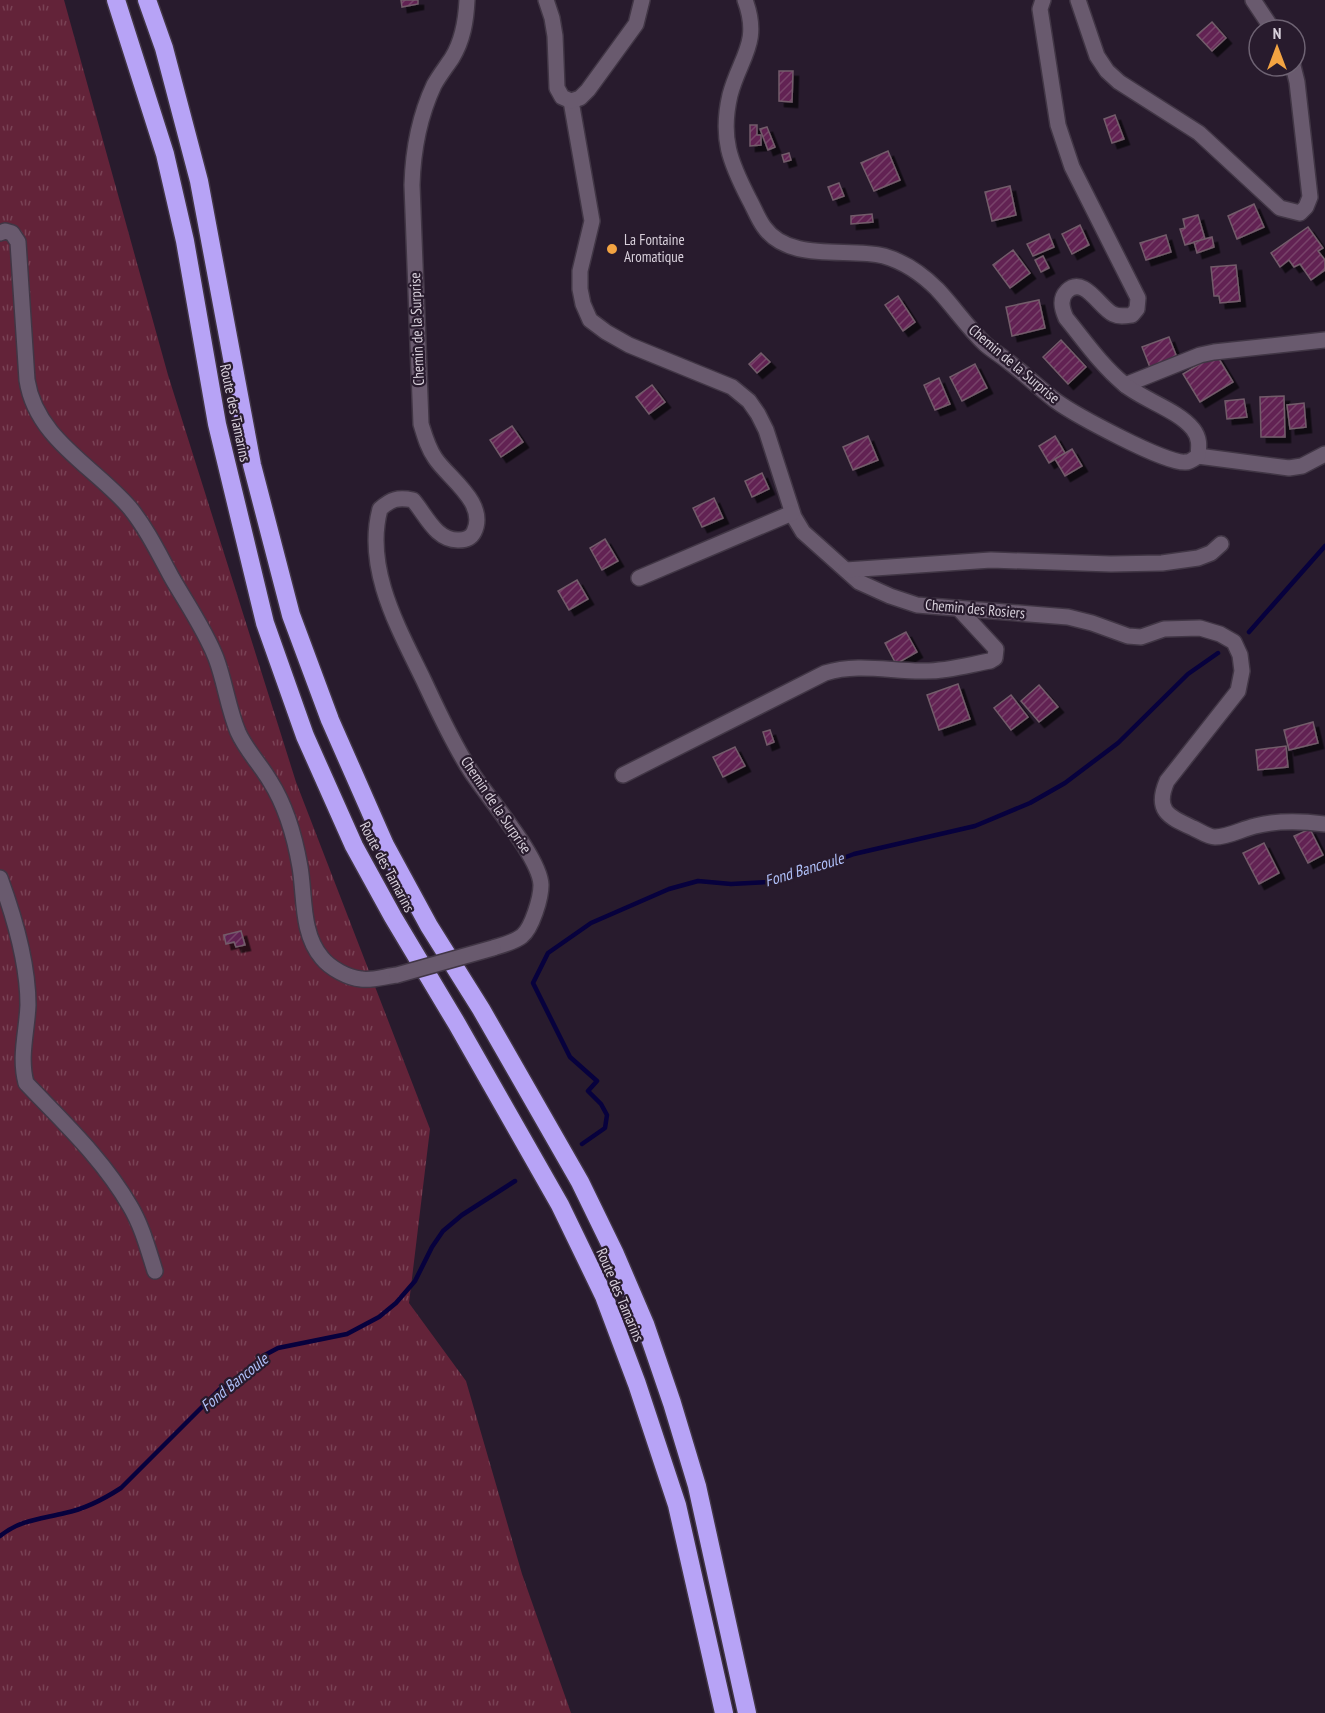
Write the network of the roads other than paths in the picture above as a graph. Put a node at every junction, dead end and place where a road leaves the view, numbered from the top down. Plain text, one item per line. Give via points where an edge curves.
1 (116, 0) edge
2 (147, 0) edge
3 (467, 0) edge
4 (546, 0) edge
5 (642, 0) edge
6 (745, 0) edge
7 (1043, 0) edge
8 (1078, 0) edge
9 (1253, 0) edge
10 (1265, 18) edge
11 (1296, 78) edge
12 (571, 101) junction
13 (0, 233) edge
14 (1325, 340) edge
15 (1125, 385) junction
16 (1325, 453) edge
17 (1198, 456) junction
18 (792, 513) junction
19 (1221, 544) dead end
20 (846, 570) junction
21 (639, 578) dead end
22 (958, 608) junction
23 (623, 775) dead end
24 (1325, 824) edge
25 (0, 878) edge
26 (155, 1270) dead end
27 (747, 1711) edge
28 (723, 1712) edge

1 - 28 highway, Route des Tamarins via 165,154 185,241 217,424 265,623 310,746 360,856 560,1205 604,1296 677,1505
2 - 27 highway, Route des Tamarins via 164,48 199,181 252,465 291,615 330,720 385,845 580,1182 645,1323 697,1486
3 - 13 main road, Chemin de la Surprise, bridge via 461,39 435,84 419,124 412,185 421,424 426,444 436,460 471,500 476,528 465,540 445,538 413,500 399,497 380,509 377,557 393,617 441,717 470,770 535,862 541,885 536,913 523,935 493,948 397,975 361,980 333,969 321,957 313,944 304,909 292,829 271,781 238,731 216,658 202,629 131,509 45,426 33,404 27,380 18,242 12,233
4 - 12 main road via 555,36 557,88 562,97
5 - 12 main road via 636,24 588,90
6 - 17 main road, Chemin de la Surprise via 751,31 730,94 727,147 736,174 765,229 784,245 816,252 883,256 911,267 987,346 1057,401 1149,452 1187,462
7 - 15 main road via 1040,9 1058,125 1071,167 1138,298 1132,315 1121,316 1112,314 1092,294 1076,287 1062,299 1062,308 1103,364
8 - 11 main road via 1097,56 1107,71 1199,133 1280,208 1300,213 1310,197
9 - 10 main road
12 - 18 main road, Chemin des Rosiers via 592,221 580,271 580,289 590,320 628,345 732,387 748,400 766,430
14 - 15 main road via 1200,355
15 - 17 main road via 1194,430 1200,443
16 - 17 main road, Chemin de la Surprise via 1302,466 1289,468
18 - 20 main road, Chemin des Rosiers via 803,532
18 - 21 main road
19 - 20 main road via 1198,558 1162,564 991,560
20 - 22 main road, Chemin des Rosiers via 860,582 890,596 917,605
22 - 23 main road via 996,649 995,658 957,668 923,671 855,667 832,670
22 - 24 main road, Chemin des Rosiers via 1068,617 1128,636 1141,637 1164,628 1200,628 1234,642 1242,671 1238,691 1167,781 1161,803 1165,812 1212,837 1263,824
25 - 26 main road via 25,968 26,1083 93,1154 130,1206

